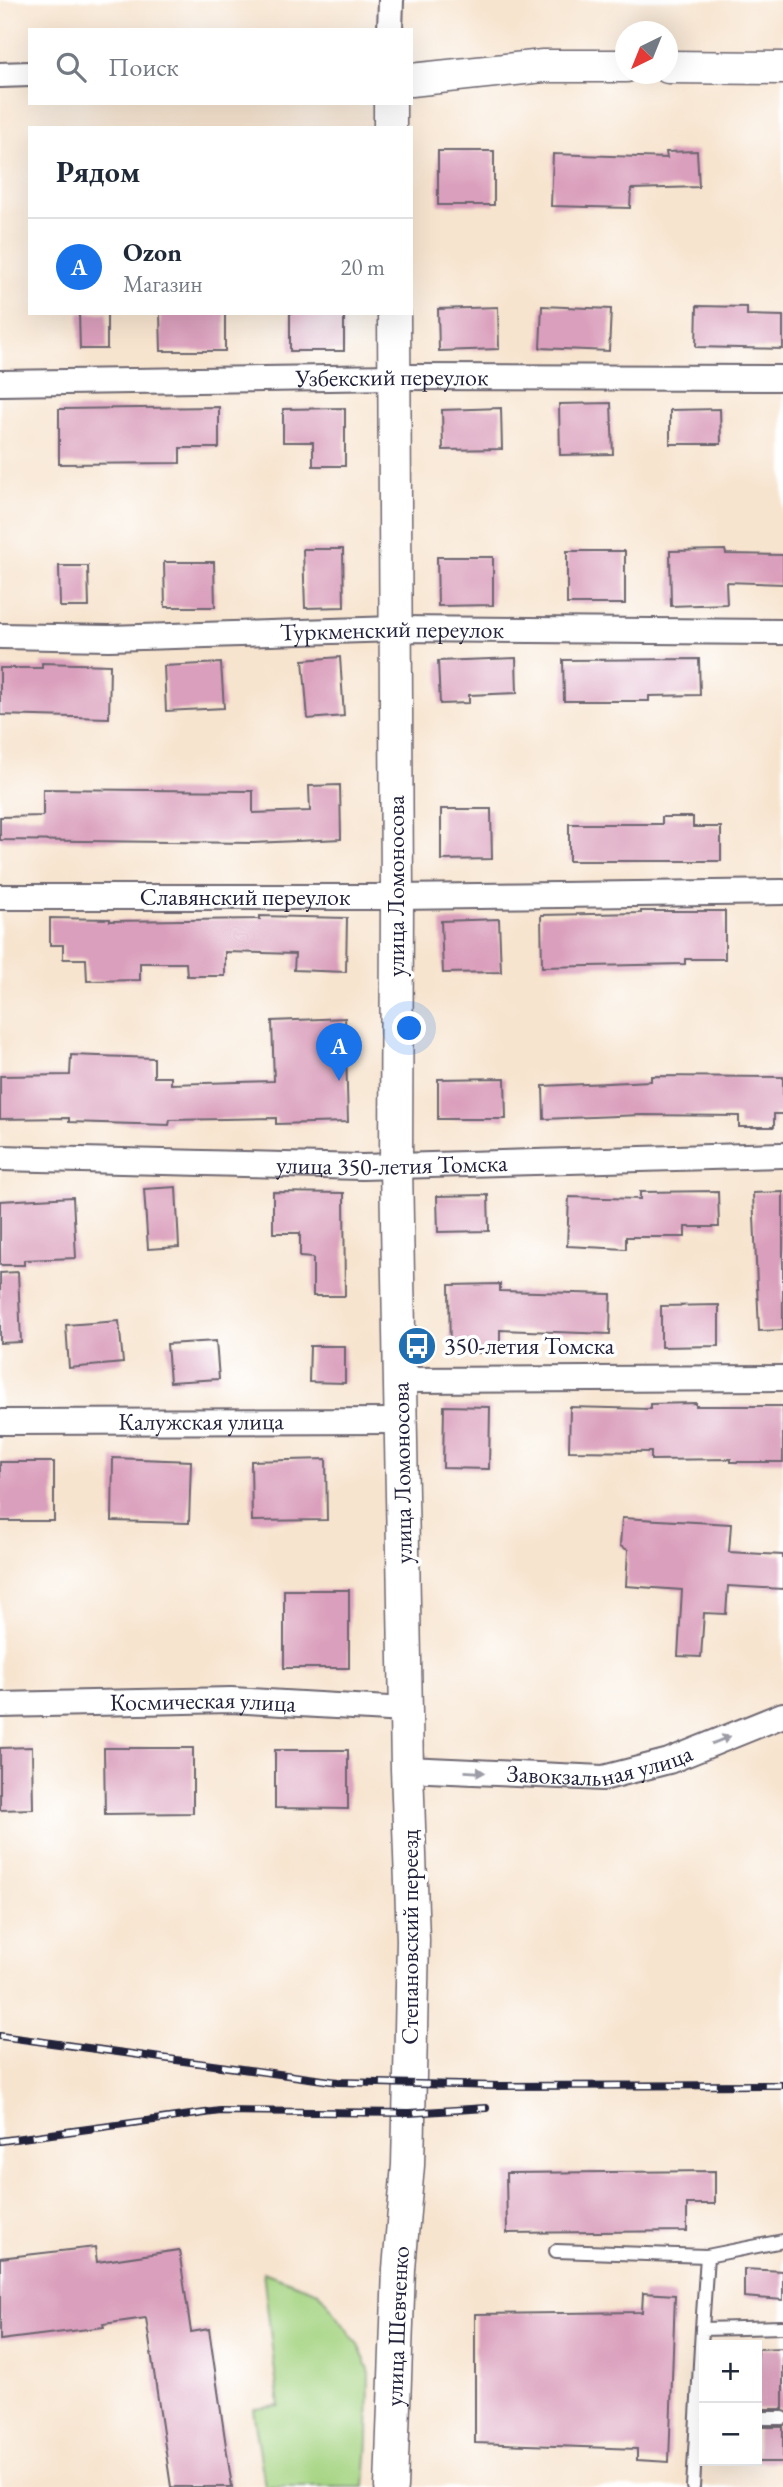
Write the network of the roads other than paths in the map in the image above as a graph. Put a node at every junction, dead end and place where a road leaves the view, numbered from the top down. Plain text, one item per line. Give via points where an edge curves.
1 (391, 0) edge
2 (390, 28) edge
3 (615, 66) edge
4 (678, 67) edge
5 (783, 68) edge
6 (0, 75) edge
7 (28, 75) edge
8 (413, 80) edge
9 (390, 105) edge
10 (390, 126) edge
11 (394, 315) edge
12 (396, 377) junction
13 (783, 379) edge
14 (0, 383) edge
15 (395, 629) junction
16 (783, 632) edge
17 (0, 636) edge
18 (783, 892) edge
19 (0, 897) edge
20 (397, 897) junction
21 (783, 1155) edge
22 (0, 1158) edge
23 (396, 1166) junction
24 (783, 1378) edge
25 (401, 1380) junction
26 (402, 1420) junction
27 (0, 1422) edge
28 (0, 1705) edge
29 (406, 1710) junction
30 (783, 1715) edge
31 (407, 1769) junction
32 (408, 2165) joint
33 (783, 2241) edge
34 (556, 2251) dead end
35 (707, 2256) junction
36 (783, 2327) edge
37 (702, 2329) junction
38 (700, 2403) edge
39 (762, 2418) edge
40 (783, 2418) edge
41 (699, 2429) edge
42 (391, 2487) edge
43 (693, 2487) edge

1 - 2 street
3 - 8 street via 542,66
4 - 5 street
6 - 7 street
9 - 10 street
11 - 12 street, улица Ломоносова
12 - 13 street, Узбекский переулок
12 - 14 street, Узбекский переулок
12 - 15 street, улица Ломоносова
15 - 16 street, Туркменский переулок
15 - 17 street, Туркменский переулок via 109,638
15 - 20 street, улица Ломоносова
18 - 20 street, Славянский переулок
19 - 20 street, Славянский переулок
20 - 23 street, улица Ломоносова
21 - 23 street, улица 350-летия Томска
22 - 23 street, улица 350-летия Томска
23 - 25 street, улица Ломоносова
24 - 25 street
25 - 26 street, улица Ломоносова
26 - 27 street, Калужская улица
26 - 29 street, улица Ломоносова
28 - 29 street, Космическая улица via 231,1700
29 - 31 street, Степановский переезд
31 -> 30 street, Завокзальная улица via 603,1778 669,1761
31 - 32 street, Степановский переезд via 413,1940
32 - 42 street, улица Шевченко via 399,2269
33 - 35 lane
34 - 35 lane
35 - 37 lane
36 - 37 lane
37 - 38 lane
39 - 40 lane
41 - 43 lane

